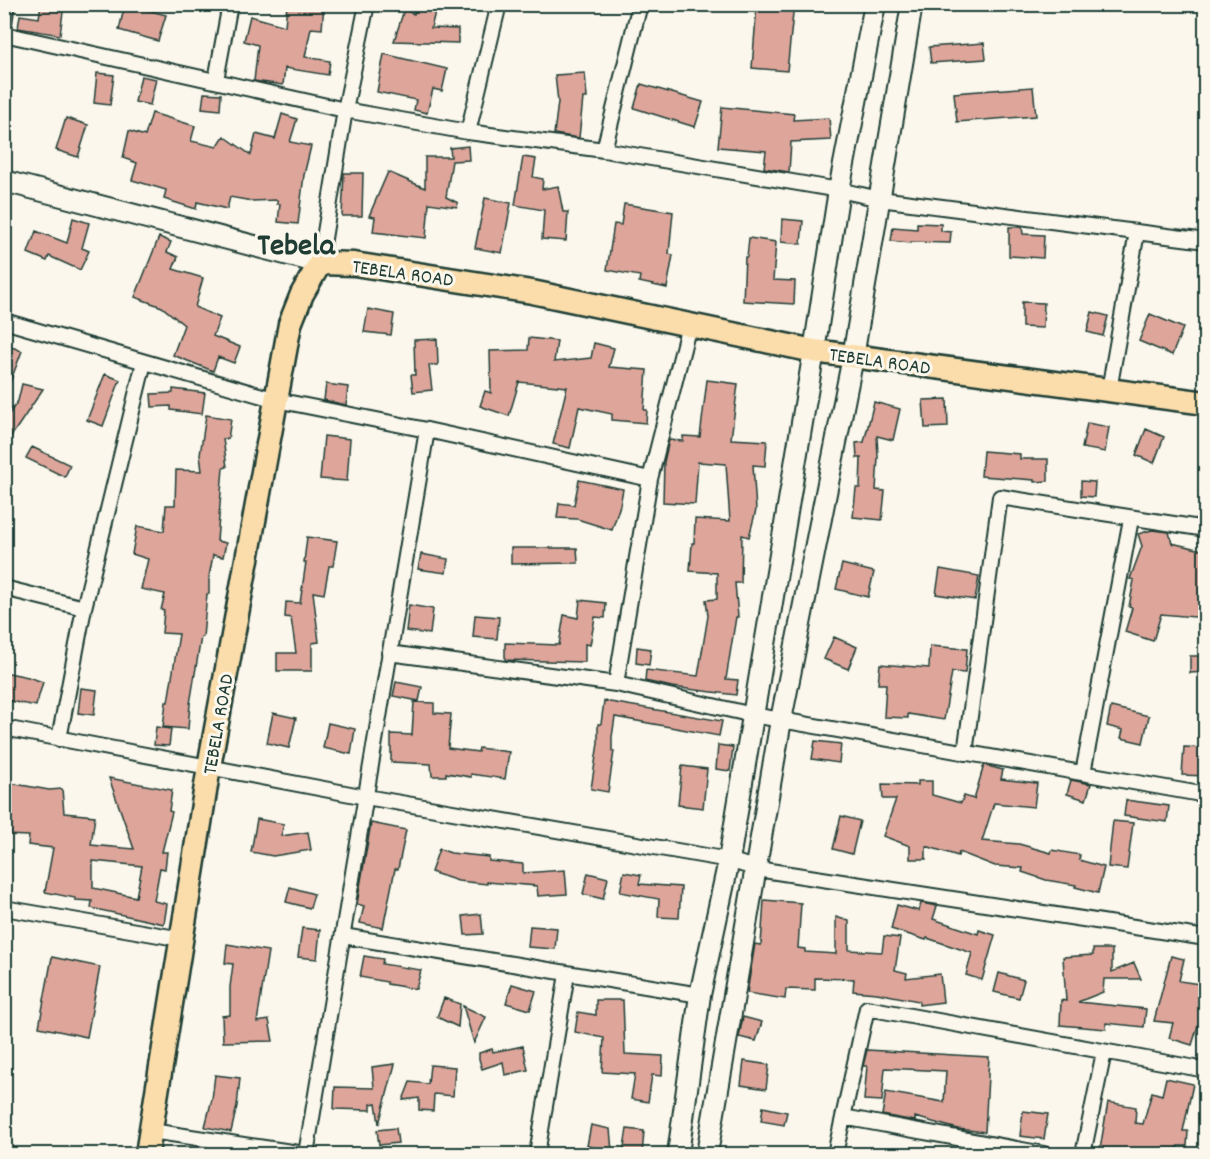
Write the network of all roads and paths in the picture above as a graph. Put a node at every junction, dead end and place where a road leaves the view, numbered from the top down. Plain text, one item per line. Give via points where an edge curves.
1 (7, 4) edge
2 (230, 4) edge
3 (367, 4) edge
4 (499, 4) edge
5 (640, 4) edge
6 (875, 4) edge
7 (912, 4) edge
8 (4, 23) edge
9 (4, 34) edge
10 (216, 80) junction
11 (345, 110) junction
12 (468, 132) junction
13 (604, 150) junction
14 (4, 181) edge
15 (839, 190) junction
16 (880, 199) junction
17 (1137, 232) junction
18 (1206, 241) edge
19 (320, 263) junction
20 (4, 321) edge
21 (689, 325) junction
22 (814, 351) junction
23 (853, 357) junction
24 (144, 362) junction
25 (1109, 390) junction
26 (276, 400) junction
27 (1206, 403) edge
28 (427, 430) junction
29 (650, 479) junction
30 (1131, 519) junction
31 (1206, 529) edge
32 (4, 588) edge
33 (84, 608) junction
34 (389, 653) junction
35 (616, 684) junction
36 (753, 715) junction
37 (781, 720) junction
38 (4, 728) edge
39 (59, 739) junction
40 (964, 753) junction
41 (209, 767) junction
42 (1083, 773) junction
43 (1206, 795) edge
44 (366, 797) junction
45 (729, 860) junction
46 (757, 869) junction
47 (4, 908) edge
48 (343, 936) junction
49 (1206, 938) edge
50 (182, 939) junction
51 (567, 974) junction
52 (700, 995) junction
53 (1104, 1052) junction
54 (1206, 1070) edge
55 (843, 1117) junction
56 (151, 1131) junction
57 (147, 1155) edge
58 (305, 1155) edge
59 (537, 1155) edge
60 (678, 1155) edge
61 (707, 1155) edge
62 (835, 1155) edge
63 (1044, 1155) edge
64 (1083, 1155) edge

1 - 8 street
2 - 10 street
3 - 11 street
4 - 12 street
5 - 13 street
6 - 15 main road
7 - 16 main road
9 - 10 street
10 - 11 street
11 - 12 street
11 - 19 street
12 - 13 street
13 - 15 street
14 - 19 main road
15 - 16 street
15 - 22 main road
16 - 17 street
16 - 23 main road
17 - 18 street
17 - 25 street
19 - 21 main road, TEBELA ROAD via 354,264 532,292
19 - 26 main road, TEBELA ROAD via 290,324
20 - 24 street
21 - 22 main road, TEBELA ROAD
21 - 29 street
22 - 23 main road, TEBELA ROAD
22 - 36 main road
23 - 25 main road, TEBELA ROAD
23 - 37 main road
24 - 26 street
24 - 33 street
25 - 27 main road, TEBELA ROAD
26 - 28 street
26 - 41 main road, TEBELA ROAD
28 - 29 street
28 - 34 street
29 - 35 street
30 - 31 street
30 - 40 street via 1000,497
30 - 42 street
32 - 33 street
33 - 39 street
34 - 35 street
34 - 44 street
35 - 36 street
36 - 37 street
36 - 45 main road
37 - 40 street
37 - 46 main road
38 - 39 street
39 - 41 street
40 - 42 street
41 - 44 street
41 - 50 main road, TEBELA ROAD
42 - 43 street
44 - 45 street
44 - 48 street
45 - 46 street
45 - 52 main road
46 - 49 street
46 - 61 main road
47 - 50 street
48 - 51 street
48 - 58 street
50 - 56 main road, TEBELA ROAD
51 - 52 street
51 - 59 street
52 - 60 main road
53 - 54 street
53 - 55 street via 867,1008
53 - 64 street
55 - 62 street
55 - 63 street
56 - 57 main road, TEBELA ROAD
56 - 58 street

